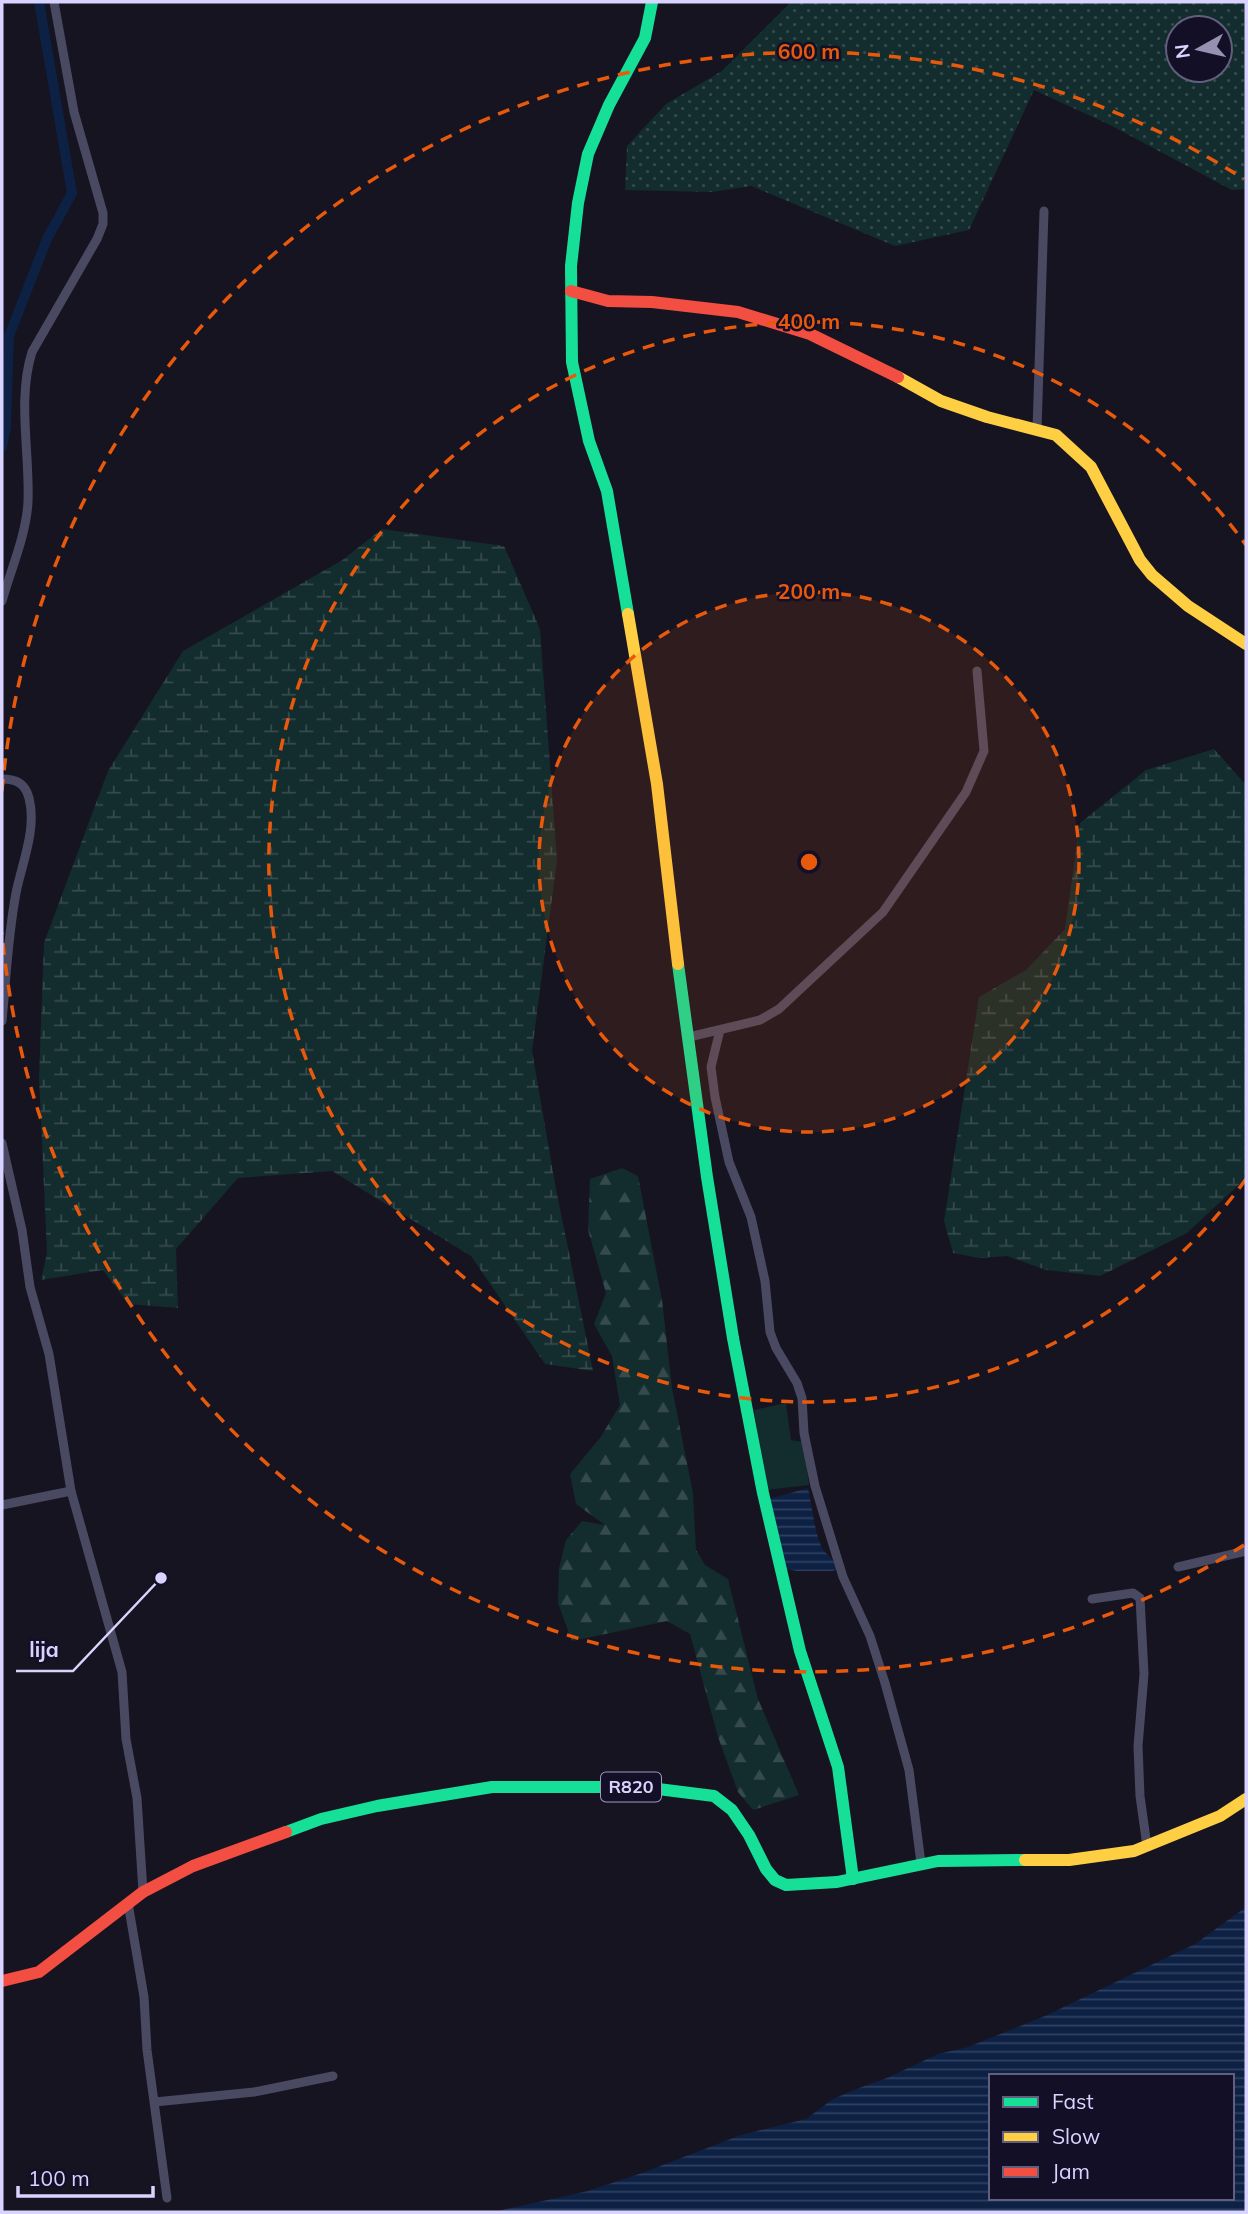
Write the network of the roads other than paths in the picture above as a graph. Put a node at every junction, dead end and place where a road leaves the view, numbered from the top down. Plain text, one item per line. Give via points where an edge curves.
1 (54, 2) edge
2 (652, 2) edge
3 (1044, 211) dead end
4 (571, 291) junction
5 (1037, 430) junction
6 (2, 601) edge
7 (1246, 644) edge
8 (977, 671) dead end
9 (2, 779) edge
10 (2, 1021) edge
11 (720, 1030) junction
12 (689, 1037) junction
13 (2, 1143) edge
14 (71, 1491) junction
15 (2, 1505) edge
16 (1246, 1551) edge
17 (1178, 1567) dead end
18 (1092, 1599) dead end
19 (1246, 1799) edge
20 (1147, 1846) junction
21 (921, 1864) junction
22 (853, 1879) junction
23 (143, 1892) junction
24 (128, 1903) junction
25 (2, 1981) edge
26 (333, 2076) dead end
27 (155, 2102) junction
28 (167, 2198) dead end

1 - 6 street via 74,112 103,219 97,239 26,371 28,506
2 - 4 street via 645,38 588,154 578,203
3 - 5 street
4 - 5 street via 608,301 738,313 798,330 941,401
4 - 12 street via 572,362 589,442 607,491 657,784
5 - 7 street via 1056,435 1091,467 1152,575 1188,606
8 - 11 street via 984,751 966,792 883,912 779,1009 760,1020
9 - 10 street via 22,783 30,814 10,931
11 - 12 street
11 - 21 street via 711,1068 729,1162 751,1217 770,1332 802,1398 815,1486 844,1577 870,1636 909,1770
12 - 22 street via 733,1338 800,1651 838,1767
13 - 14 street via 30,1287 51,1365
14 - 15 street
14 - 23 street via 122,1672
16 - 17 street
18 - 20 street via 1133,1593 1140,1598 1144,1674 1140,1796
19 - 20 street, R820 via 1220,1816
20 - 21 street, R820 via 1069,1860
21 - 22 street, R820
22 - 23 street, R820 via 786,1885 775,1880 732,1810 714,1796 642,1787 492,1787 321,1819 193,1866
23 - 24 street, R820
24 - 25 street, R820 via 39,1972
24 - 27 street
26 - 27 street via 254,2092
27 - 28 street

